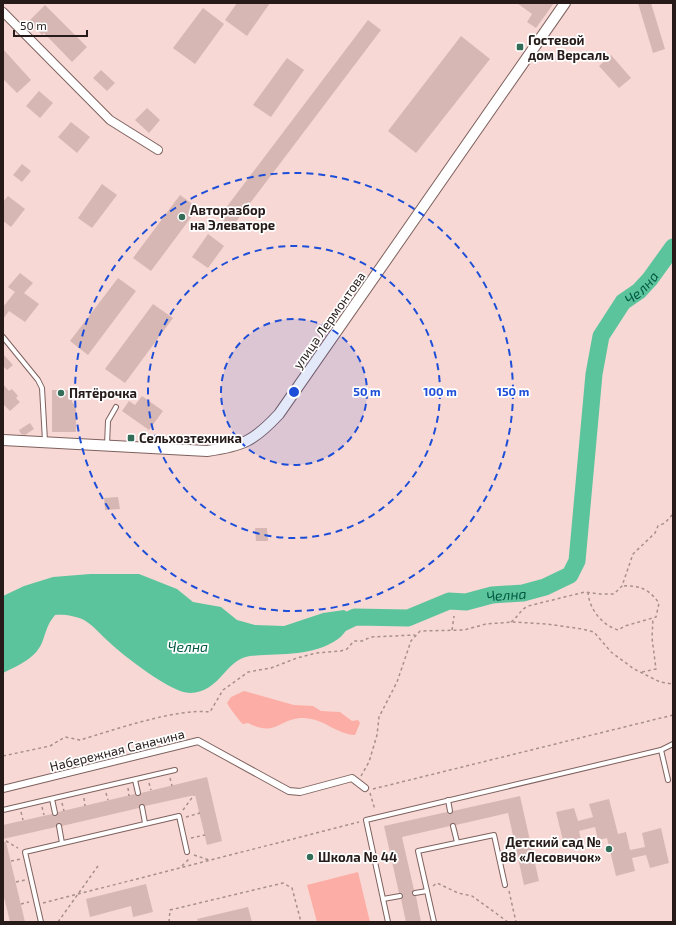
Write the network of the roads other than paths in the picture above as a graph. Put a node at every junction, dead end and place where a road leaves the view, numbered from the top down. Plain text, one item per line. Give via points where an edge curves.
1 (565, 3) edge
2 (3, 12) edge
3 (158, 150) dead end
4 (3, 337) edge
5 (116, 407) dead end
6 (3, 440) edge
7 (45, 442) junction
8 (106, 446) junction
9 (673, 744) edge
10 (661, 750) junction
11 (175, 770) dead end
12 (135, 780) junction
13 (668, 780) dead end
14 (365, 788) dead end
15 (3, 789) edge
16 (138, 793) dead end
17 (52, 799) junction
18 (448, 800) junction
19 (142, 807) dead end
20 (3, 810) edge
21 (450, 811) dead end
22 (55, 813) dead end
23 (145, 824) junction
24 (59, 826) dead end
25 (453, 826) dead end
26 (457, 842) junction
27 (62, 843) junction
28 (187, 852) dead end
29 (505, 885) road end
30 (427, 891) junction
31 (415, 893) dead end
32 (400, 896) dead end
33 (383, 899) junction
34 (41, 922) edge
35 (388, 922) edge
36 (434, 922) edge

1 - 8 street, улица Лермонтова via 279,414 264,431 250,441 231,448 207,451
2 - 3 street via 110,120
4 - 7 lane via 42,388
5 - 8 lane via 108,421
6 - 7 street, улица Лермонтова
7 - 8 street, улица Лермонтова
9 - 10 lane
10 - 13 lane
10 - 18 lane
11 - 12 lane
12 - 16 lane
12 - 17 lane
14 - 15 street, Набережная Саначина via 352,778 300,792 289,791 198,741
17 - 20 lane
17 - 22 lane
18 - 21 lane
18 - 33 lane via 366,820
19 - 23 lane
23 - 27 lane
23 - 28 lane via 179,817
24 - 27 lane
25 - 26 lane
26 - 29 lane via 494,835
26 - 30 lane via 418,851
27 - 34 lane via 25,852
30 - 31 lane
30 - 36 lane
32 - 33 lane
33 - 35 lane

